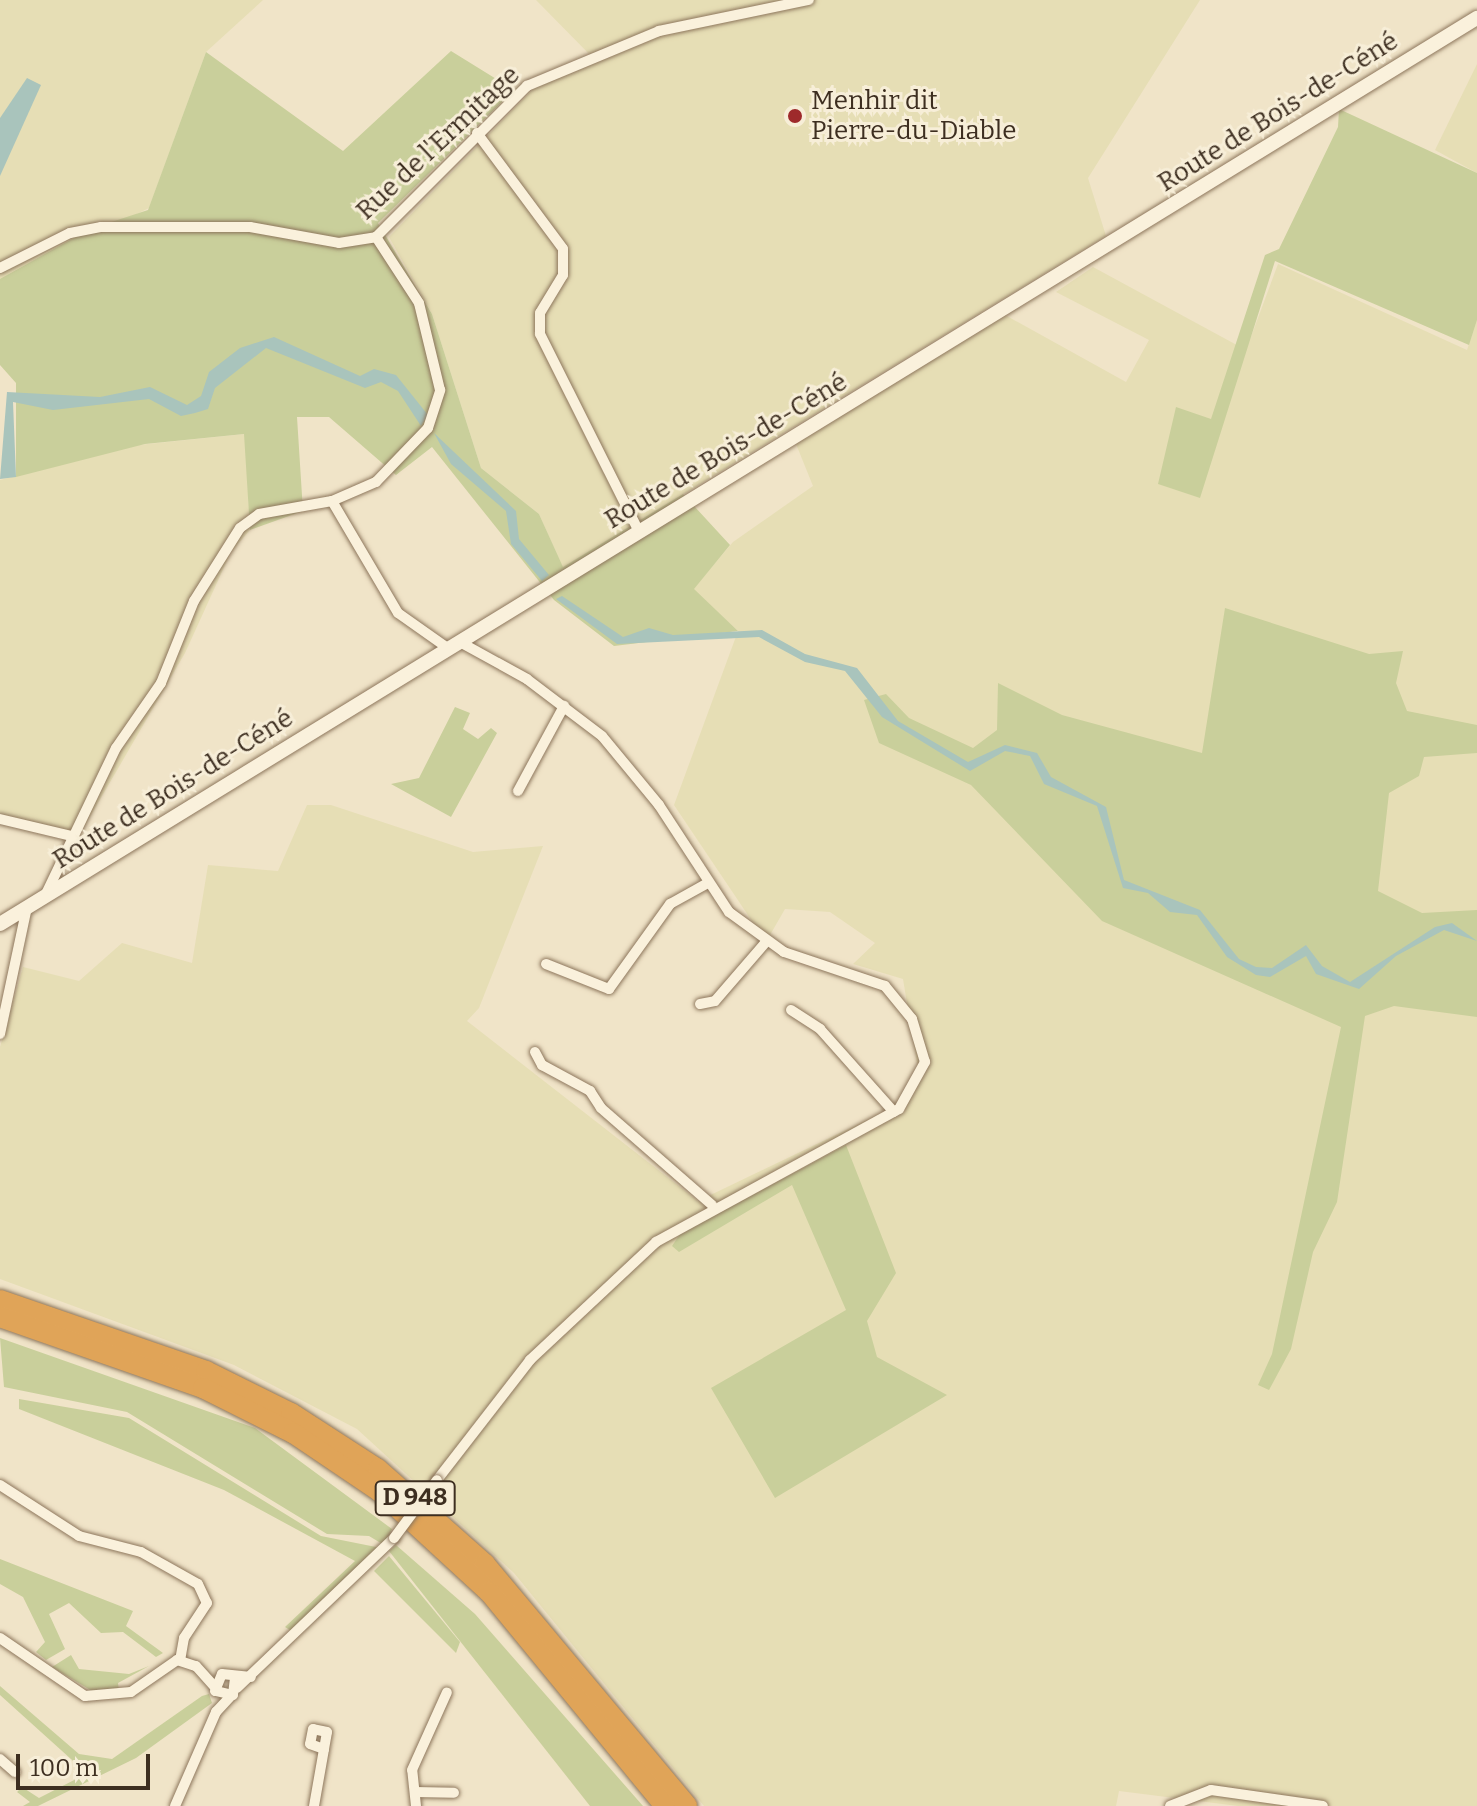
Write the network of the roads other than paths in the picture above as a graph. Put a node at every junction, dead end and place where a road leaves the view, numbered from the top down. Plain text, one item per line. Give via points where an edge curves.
1 (809, 0) edge
2 (1477, 18) edge
3 (477, 133) junction
4 (376, 237) junction
5 (0, 268) edge
6 (332, 501) junction
7 (639, 532) junction
8 (454, 645) junction
9 (564, 706) junction
10 (518, 791) dead end
11 (0, 819) edge
12 (72, 836) junction
13 (706, 884) junction
14 (45, 896) junction
15 (27, 907) junction
16 (0, 924) edge
17 (766, 942) junction
18 (546, 964) dead end
19 (700, 1004) dead end
20 (791, 1010) dead end
21 (0, 1034) edge
22 (535, 1052) dead end
23 (894, 1112) junction
24 (712, 1205) junction
25 (0, 1300) edge
26 (0, 1317) edge
27 (0, 1485) edge
28 (0, 1638) edge
29 (180, 1660) junction
30 (202, 1671) junction
31 (219, 1675) junction
32 (227, 1689) junction
33 (447, 1692) dead end
34 (324, 1749) dead end
35 (0, 1759) edge
36 (15, 1772) dead end
37 (415, 1792) junction
38 (454, 1793) dead end
39 (175, 1806) edge
40 (314, 1806) edge
41 (416, 1806) edge
42 (665, 1806) edge
43 (687, 1806) edge
44 (1170, 1806) edge
45 (1323, 1806) edge

1 - 3 street, Rue de l'Ermitage via 619,44 527,86
2 - 7 street, Route de Bois-de-Céné
3 - 4 street, Rue de l'Ermitage
3 - 7 street via 563,249 563,275 540,313 540,334
4 - 5 street, Rue de l'Ermitage via 339,243 250,227 101,227 70,233
4 - 6 street via 419,303 440,390 428,428 376,482
6 - 8 street via 398,613
6 - 12 street via 283,506 240,528 194,601 161,683 116,748
7 - 8 street, Route de Bois-de-Céné
8 - 9 street
8 - 14 street, Route de Bois-de-Céné
9 - 10 street
9 - 13 street via 602,736 659,805
11 - 12 street
12 - 14 street
13 - 17 street
13 - 18 street via 670,904 609,989
14 - 15 street, Route de Bois-de-Céné
15 - 16 street, Route de Bois-de-Céné
15 - 21 street
17 - 19 street via 715,1001
17 - 23 street via 876,980 904,1008 925,1062
20 - 23 street via 820,1029
22 - 24 street via 542,1065 590,1091 601,1108
23 - 24 street
24 - 32 street, bridge via 675,1227 571,1317 394,1538 251,1677
25 - 43 highway, D 948 via 220,1378 378,1469 485,1564
26 - 42 highway, D 948 via 203,1388 293,1433 379,1491 489,1592
27 - 29 street via 79,1536 141,1552 198,1584 207,1603 184,1638
28 - 29 street via 70,1690 95,1698 131,1692
29 - 30 street
30 - 31 street
30 - 32 street
31 - 32 street
31 - 32 street
32 - 39 street
33 - 37 street via 412,1770
34 - 40 street
35 - 36 street
37 - 38 street
37 - 41 street
44 - 45 street via 1211,1790

